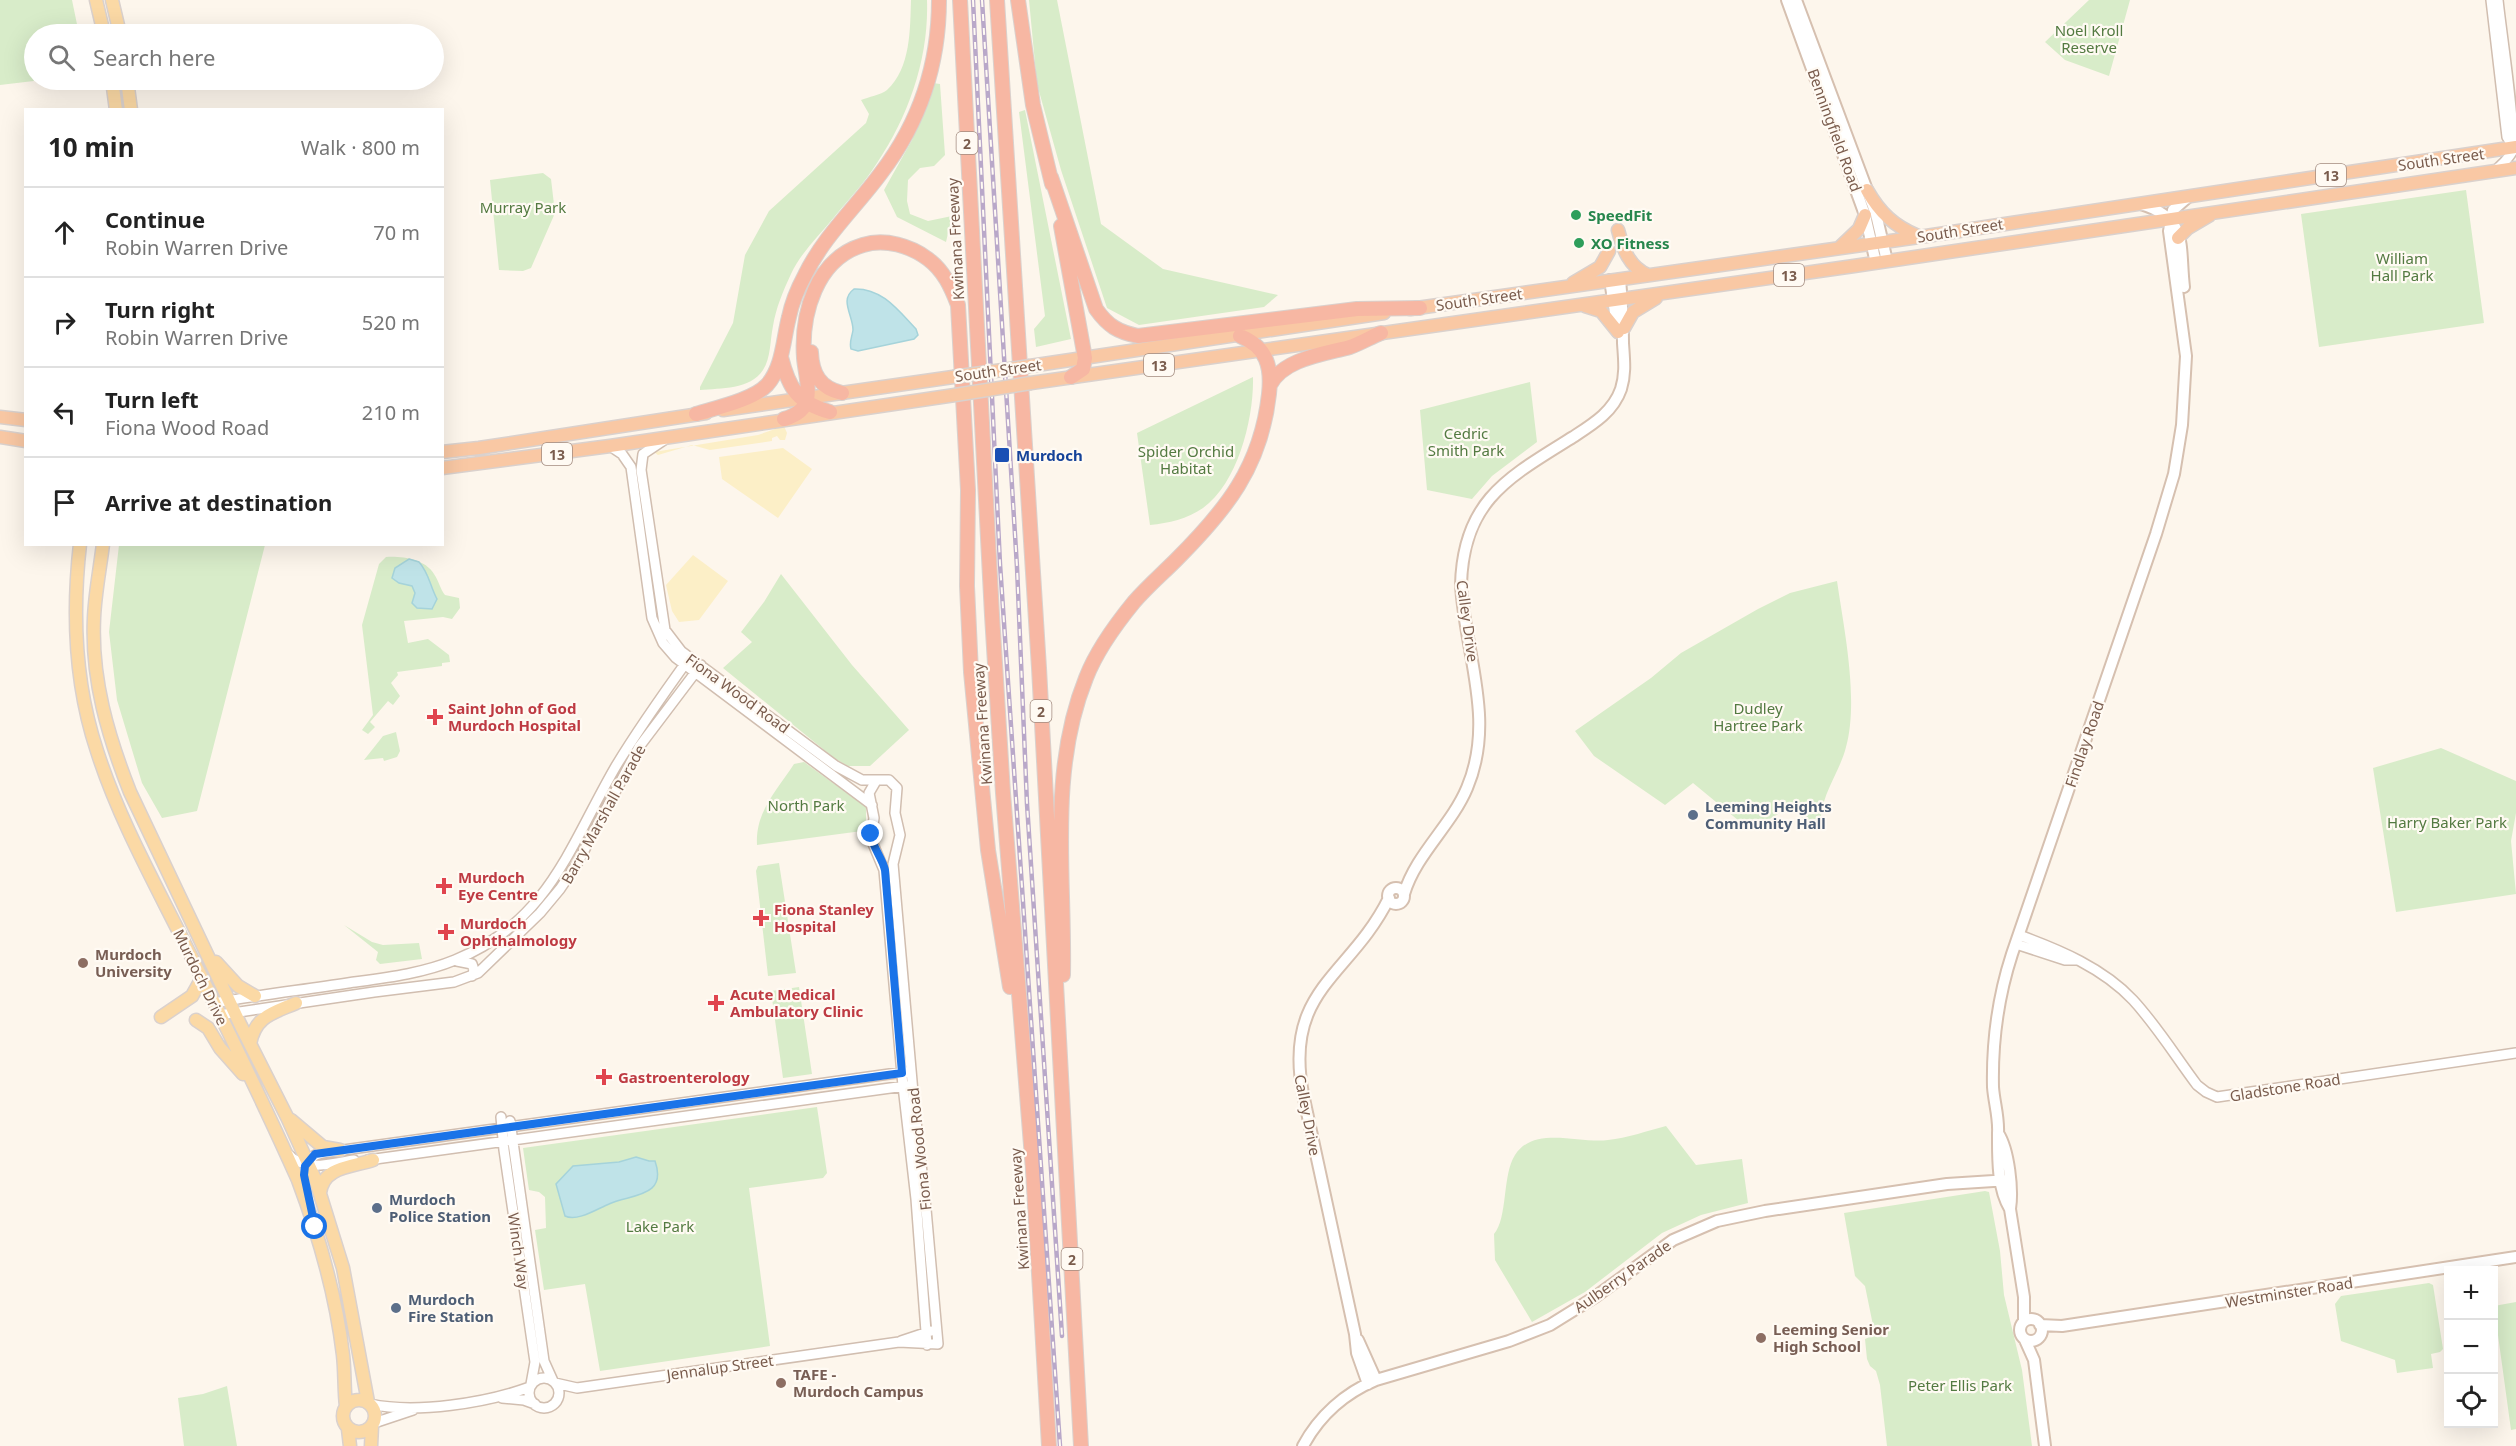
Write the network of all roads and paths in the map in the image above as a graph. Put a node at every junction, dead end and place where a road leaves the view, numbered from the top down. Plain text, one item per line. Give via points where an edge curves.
1 (96, 0) edge
2 (112, 0) edge
3 (939, 0) edge
4 (960, 0) edge
5 (997, 0) edge
6 (1018, 0) edge
7 (1787, 0) edge
8 (1796, 0) edge
9 (2491, 0) edge
10 (2498, 0) edge
11 (102, 24) edge
12 (118, 24) edge
13 (113, 90) edge
14 (129, 90) edge
15 (116, 108) edge
16 (131, 108) edge
17 (2515, 148) edge
18 (2516, 168) edge
19 (2495, 171) junction
20 (1051, 177) junction
21 (1868, 190) junction
22 (2190, 195) junction
23 (2137, 203) junction
24 (2217, 212) junction
25 (1865, 215) junction
26 (2170, 218) junction
27 (1618, 230) dead end
28 (1920, 236) junction
29 (2178, 238) junction
30 (1878, 242) junction
31 (1839, 248) junction
32 (1609, 251) dead end
33 (1882, 262) junction
34 (1648, 275) junction
35 (1615, 280) junction
36 (817, 285) junction
37 (1564, 287) junction
38 (1665, 292) junction
39 (1618, 299) junction
40 (1474, 300) junction
41 (1577, 305) junction
42 (1420, 308) junction
43 (1479, 319) junction
44 (1381, 333) junction
45 (1622, 334) junction
46 (1240, 336) junction
47 (1262, 351) junction
48 (781, 355) junction
49 (2186, 356) junction
50 (1085, 358) junction
51 (1071, 377) junction
52 (1270, 385) junction
53 (842, 393) junction
54 (805, 400) junction
55 (0, 411) edge
56 (831, 412) junction
57 (24, 413) edge
58 (696, 414) junction
59 (0, 417) edge
60 (784, 419) junction
61 (24, 420) edge
62 (672, 436) junction
63 (0, 437) edge
64 (24, 441) edge
65 (610, 446) junction
66 (444, 452) edge
67 (444, 468) edge
68 (80, 546) edge
69 (103, 546) edge
70 (688, 661) junction
71 (698, 669) junction
72 (876, 781) junction
73 (872, 805) junction
74 (897, 847) junction
75 (877, 849) junction
76 (2018, 939) junction
77 (207, 952) junction
78 (454, 960) junction
79 (472, 976) junction
80 (202, 978) junction
81 (255, 996) junction
82 (214, 1003) junction
83 (296, 1003) junction
84 (232, 1006) junction
85 (219, 1015) junction
86 (161, 1017) dead end
87 (196, 1020) dead end
88 (250, 1044) junction
89 (2516, 1053) edge
90 (906, 1072) junction
91 (1061, 1073) junction
92 (252, 1083) junction
93 (908, 1086) junction
94 (778, 1090) junction
95 (1025, 1090) junction
96 (737, 1096) junction
97 (780, 1105) junction
98 (740, 1110) junction
99 (287, 1117) junction
100 (491, 1130) junction
101 (507, 1134) junction
102 (379, 1145) junction
103 (285, 1150) junction
104 (340, 1150) junction
105 (396, 1158) junction
106 (373, 1160) junction
107 (308, 1164) junction
108 (2005, 1177) junction
109 (320, 1193) junction
110 (921, 1199) junction
111 (310, 1214) junction
112 (2516, 1257) edge
113 (348, 1287) junction
114 (332, 1291) junction
115 (2024, 1297) junction
116 (2024, 1322) junction
117 (937, 1330) junction
118 (2039, 1330) junction
119 (925, 1332) junction
120 (2025, 1340) junction
121 (899, 1342) junction
122 (927, 1344) junction
123 (938, 1344) joint
124 (2034, 1360) junction
125 (554, 1382) junction
126 (1372, 1382) junction
127 (531, 1386) junction
128 (577, 1388) junction
129 (497, 1398) junction
130 (555, 1402) junction
131 (369, 1403) junction
132 (535, 1404) junction
133 (346, 1406) junction
134 (418, 1408) junction
135 (373, 1424) junction
136 (348, 1429) junction
137 (1049, 1442) edge
138 (350, 1446) edge
139 (370, 1446) edge
140 (1081, 1446) edge
141 (1303, 1446) edge
142 (2045, 1446) edge

1 - 11 main road
2 - 12 main road
3 - 48 highway via 932,70 914,121 882,173 834,229 805,274 793,302
4 - 95 highway, Kwinana Freeway / 2 via 991,592
5 - 91 highway, 2 via 1040,668
6 - 20 highway via 1033,105
7 - 25 main road, Benningfield Road
8 - 21 main road, Benningfield Road
9 - 17 street via 2507,137
10 - 17 street via 2516,125
13 - 15 main road
14 - 16 main road
17 - 19 street
17 - 22 highway, South Street / 13
18 - 19 highway, South Street / 13
19 - 24 highway, South Street / 13
20 - 42 highway via 1096,309 1106,324 1123,333 1138,336 1357,309
20 - 50 highway
21 - 28 highway via 1887,218
21 - 30 main road, Benningfield Road
22 - 23 highway, South Street / 13
22 - 26 main road via 2178,204
23 - 26 main road
23 - 28 highway, South Street / 13
24 - 26 highway, South Street / 13
24 - 29 highway
25 - 30 main road, Benningfield Road
25 - 31 highway via 1859,229
26 - 29 main road, Findlay Road
26 - 33 highway, South Street / 13
26 - 49 main road, Findlay Road
27 - 34 highway via 1631,264
28 - 30 highway, South Street / 13
29 - 49 main road, Findlay Road via 2188,322
30 - 31 highway, South Street / 13
30 - 33 main road, Benningfield Road
31 - 34 highway, South Street / 13
32 - 37 highway via 1600,267
33 - 38 highway, South Street / 13
34 - 35 highway, South Street / 13
35 - 37 highway, South Street / 13
35 - 39 main road, Calley Drive
36 - 53 highway via 812,310 812,359 819,382
36 - 54 highway via 809,304 804,338
36 - 95 highway via 830,266 847,252 870,243 890,243 910,249 935,265 958,305 968,490 968,629 973,705 988,850
37 - 40 highway, South Street / 13
38 - 39 highway, South Street / 13
38 - 45 highway via 1633,312
39 - 41 highway, South Street / 13
39 - 45 main road, Calley Drive
40 - 42 highway, South Street / 13
40 - 43 highway via 1471,311
41 - 43 highway, South Street / 13
41 - 45 highway via 1598,309
42 - 46 highway, South Street / 13
43 - 44 highway, South Street / 13
44 - 47 highway, South Street / 13
44 - 52 highway via 1284,369
45 - 126 main road, Calley Drive via 1624,378 1611,407 1588,427 1514,475 1496,490 1476,517 1464,549 1461,585 1479,700 1477,758 1461,799 1396,896 1313,1002 1302,1026 1299,1071 1303,1094 1357,1353
46 - 47 highway
46 - 50 highway, South Street / 13
47 - 51 highway, South Street / 13
47 - 52 highway via 1269,367
48 - 54 highway via 788,381
48 - 58 highway via 776,372 763,388
49 - 76 main road, Findlay Road via 2174,474
50 - 51 highway via 1083,369
50 - 53 highway, South Street / 13, bridge
51 - 56 highway, South Street / 13, bridge
52 - 91 highway via 1255,456 1234,494 1199,537 1135,602 1095,658 1070,725 1062,803
53 - 54 highway, South Street / 13
54 - 56 highway
54 - 58 highway, South Street / 13
54 - 60 highway via 794,416
55 - 57 highway
56 - 60 highway, South Street / 13
58 - 66 highway, South Street / 13
59 - 61 highway
60 - 62 highway, South Street / 13
62 - 65 highway, South Street / 13
62 - 70 street, Fiona Wood Road via 643,454 641,470 665,630
63 - 64 highway
65 - 67 highway, South Street / 13
65 - 70 street, Fiona Wood Road via 631,467 657,633 667,649
68 - 80 main road, Murdoch Drive via 75,596 77,654 94,742 112,793
69 - 77 main road, Murdoch Drive via 94,632 98,686 107,727 130,792
70 - 71 street, Fiona Wood Road
70 - 78 street, Barry Marshall Parade via 621,758 555,878 516,922
71 - 72 street, Fiona Wood Road via 844,771 862,780
71 - 73 street, Fiona Wood Road
71 - 79 street, Barry Marshall Parade via 639,747 560,889
72 - 73 street, Fiona Wood Road via 869,793
72 - 74 street, Fiona Wood Road via 889,780 897,788
73 - 75 street, Fiona Wood Road via 871,839
74 - 75 street via 888,852
74 - 90 street, Fiona Wood Road via 893,864
75 - 90 street, Fiona Wood Road via 885,870
76 - 89 street, Gladstone Road via 2067,953 2108,978 2133,1000 2197,1085 2217,1096
76 - 108 main road, Findlay Road via 1996,1020 1996,1144
77 - 81 main road via 238,986
77 - 84 main road, Murdoch Drive
78 - 79 street via 471,962
78 - 81 street, Barry Marshall Parade via 390,977
79 - 83 street, Barry Marshall Parade via 454,982
80 - 82 main road, Murdoch Drive
80 - 86 main road via 192,996
81 - 84 street, Barry Marshall Parade
82 - 84 street, Barry Marshall Parade
82 - 85 main road, Murdoch Drive
83 - 84 street, Barry Marshall Parade
83 - 88 main road via 258,1022
84 - 85 street, Barry Marshall Parade
84 - 88 main road, Murdoch Drive
85 - 92 main road, Murdoch Drive
87 - 92 main road via 208,1028 220,1048
88 - 99 main road, Murdoch Drive
90 - 93 street, Fiona Wood Road
90 - 94 street
91 - 140 highway, 2
92 - 103 main road, Murdoch Drive
93 - 97 street
93 - 110 street, Fiona Wood Road
94 - 96 street
94 - 97 street
95 - 137 highway, Kwinana Freeway / 2
96 - 98 street
96 - 101 street
97 - 98 street
98 - 101 street via 523,1140
99 - 104 main road via 323,1147
99 - 107 main road, Murdoch Drive
100 - 101 street
100 - 101 street via 499,1125
100 - 102 street
101 - 105 street
101 - 125 street, Winch Way via 544,1361
101 - 127 street, Winch Way via 535,1362
102 - 104 street
102 - 105 street
103 - 107 street via 296,1161
103 - 111 main road, Murdoch Drive
104 - 107 street via 315,1154
105 - 106 street
106 - 107 street
106 - 109 main road via 333,1172 322,1182
107 - 109 main road, Murdoch Drive
107 - 111 street via 304,1179
108 - 115 main road, Findlay Road via 2004,1200 2010,1209
108 - 126 main road, Aulberry Parade via 1775,1209 1717,1221 1673,1240 1595,1297 1550,1324 1509,1341
109 - 113 main road, Murdoch Drive
110 - 117 street, Fiona Wood Road
110 - 119 street, Fiona Wood Road
111 - 114 main road, Murdoch Drive
112 - 118 main road, Westminster Road
113 - 114 main road
113 - 131 main road, Murdoch Drive
114 - 133 main road, Murdoch Drive
115 - 116 main road, Findlay Road
115 - 118 main road, Findlay Road
116 - 118 main road via 2030,1319
116 - 120 main road via 2019,1331
117 - 119 street, Jennalup Street
117 - 123 street, Fiona Wood Road
118 - 120 main road via 2032,1341
118 - 124 main road
119 - 121 street, Jennalup Street
119 - 122 street, Fiona Wood Road
120 - 124 main road
121 - 122 street, Jennalup Street
121 - 128 street, Jennalup Street
122 - 123 street, Jennalup Street
124 - 142 main road
125 - 127 street, Jennalup Street via 543,1378
125 - 128 street, Jennalup Street
125 - 130 street via 559,1391
126 - 141 main road, Aulberry Parade via 1333,1407
127 - 129 street, Jennalup Street
127 - 132 street via 530,1397
128 - 130 street, Jennalup Street
129 - 132 street, Jennalup Street
129 - 134 street, Jennalup Street
130 - 132 street, Jennalup Street via 547,1407
131 - 133 main road via 358,1400
131 - 134 street, Jennalup Street
131 - 135 main road, Murdoch Drive via 375,1412
133 - 136 main road, Murdoch Drive via 343,1421
134 - 135 street, Jennalup Street
135 - 136 main road via 364,1432
135 - 139 main road, Murdoch Drive
136 - 138 main road, Murdoch Drive

